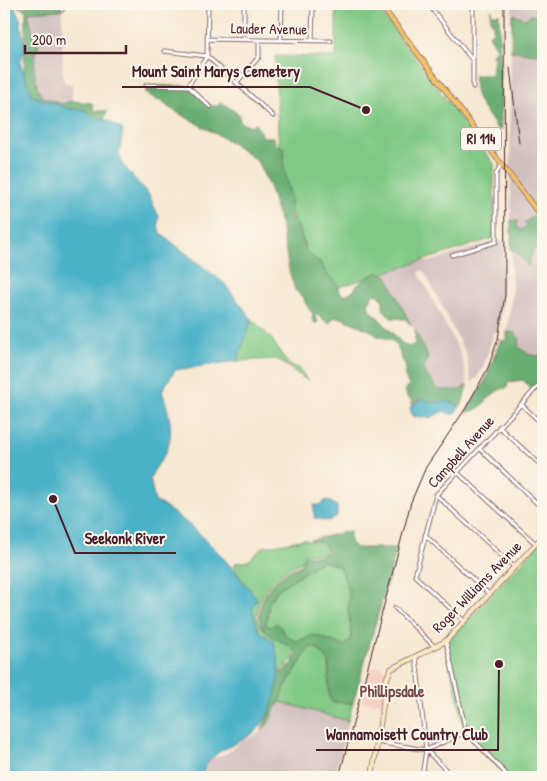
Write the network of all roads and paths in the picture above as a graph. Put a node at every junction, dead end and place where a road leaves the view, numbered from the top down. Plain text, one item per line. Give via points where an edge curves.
1 (62, 4) edge
2 (208, 4) edge
3 (244, 4) edge
4 (282, 4) edge
5 (313, 4) edge
6 (380, 4) edge
7 (428, 4) edge
8 (473, 4) edge
9 (62, 10) dead end
10 (207, 39) junction
11 (244, 39) junction
12 (260, 40) junction
13 (281, 40) junction
14 (312, 41) junction
15 (331, 41) dead end
16 (164, 51) dead end
17 (207, 56) junction
18 (473, 61) junction
19 (236, 84) junction
20 (146, 85) dead end
21 (188, 86) junction
22 (473, 87) dead end
23 (210, 107) dead end
24 (273, 116) dead end
25 (501, 165) junction
26 (543, 219) edge
27 (452, 254) dead end
28 (543, 381) edge
29 (521, 404) junction
30 (543, 425) edge
31 (499, 426) junction
32 (479, 448) junction
33 (543, 467) edge
34 (457, 472) junction
35 (436, 495) junction
36 (543, 509) edge
37 (425, 535) junction
38 (543, 536) edge
39 (536, 544) junction
40 (515, 568) junction
41 (489, 594) junction
42 (395, 608) dead end
43 (464, 622) junction
44 (446, 641) junction
45 (435, 647) junction
46 (416, 656) junction
47 (466, 732) junction
48 (377, 742) junction
49 (426, 750) junction
50 (372, 777) edge
51 (422, 777) edge
52 (453, 777) edge
53 (509, 777) edge

1 - 9 street
2 - 10 street
3 - 11 street
4 - 13 street
5 - 14 street
6 - 25 main road, RI 114
7 - 18 street
8 - 18 street
10 - 11 street, Lauder Avenue
10 - 17 street
11 - 12 street, Lauder Avenue
12 - 13 street, Lauder Avenue
12 - 19 street via 259,57
13 - 14 street, Lauder Avenue
14 - 15 street, Lauder Avenue
16 - 17 street
17 - 19 street
17 - 21 street
18 - 22 street
19 - 24 street
20 - 21 street
21 - 23 street
25 - 26 main road, RI 114
25 - 27 street via 496,174 496,242
28 - 29 street, Campbell Avenue
29 - 30 street
29 - 31 street, Campbell Avenue
31 - 32 street, Campbell Avenue
31 - 33 street
32 - 34 street, Campbell Avenue
32 - 36 street
34 - 35 street, Campbell Avenue
34 - 39 street
35 - 37 street, Campbell Avenue
35 - 40 street
37 - 41 street
37 - 43 street, Campbell Avenue via 415,576
38 - 39 main road, Roger Williams Avenue
39 - 40 main road, Roger Williams Avenue
40 - 41 main road, Roger Williams Avenue
41 - 43 main road, Roger Williams Avenue
42 - 45 street
43 - 44 main road, Roger Williams Avenue
44 - 45 main road, Roger Williams Avenue
44 - 47 street
45 - 46 main road, Roger Williams Avenue
46 - 48 main road, Roger Williams Avenue via 389,671
46 - 49 street
47 - 49 street
47 - 53 street
48 - 49 street
48 - 50 main road, Roger Williams Avenue
49 - 51 street
49 - 52 street

